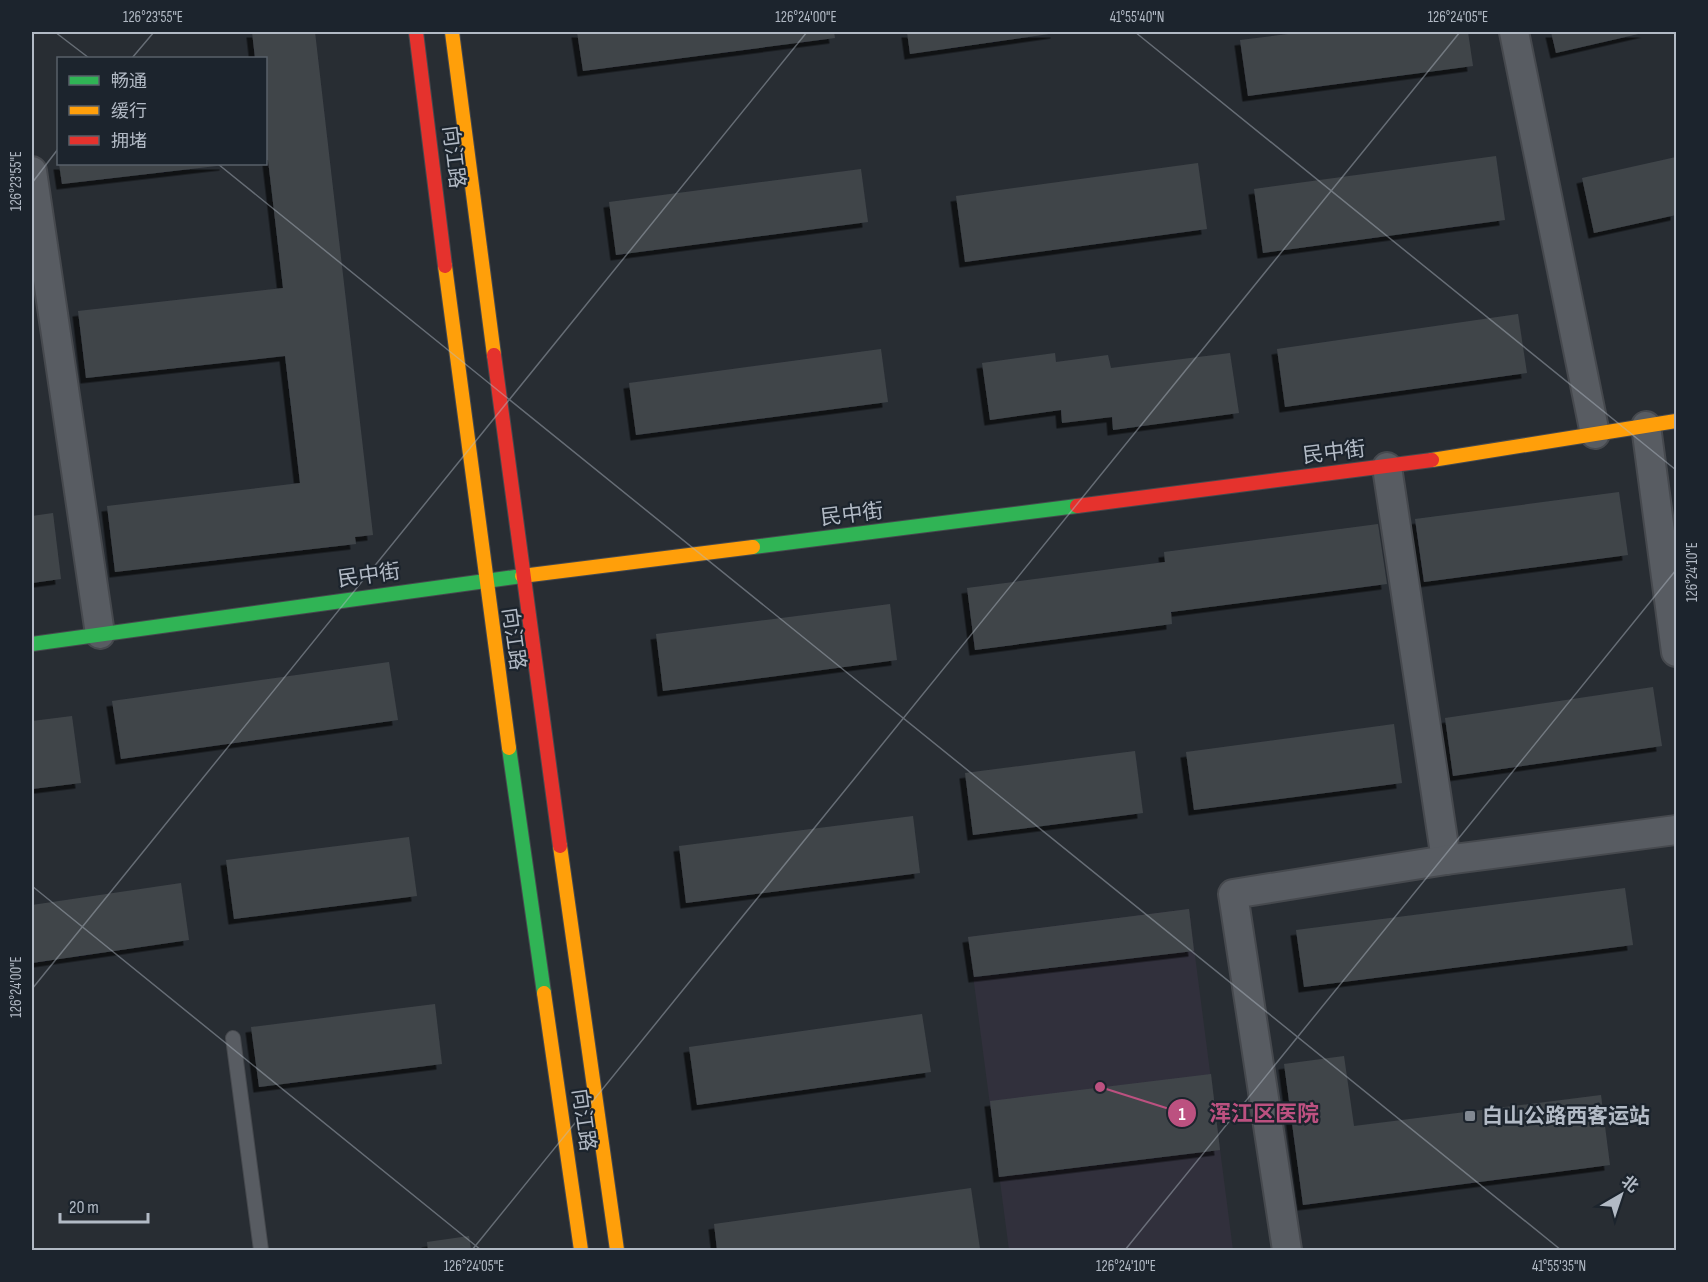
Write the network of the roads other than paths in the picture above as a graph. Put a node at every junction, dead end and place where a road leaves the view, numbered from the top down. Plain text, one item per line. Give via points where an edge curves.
1 (416, 32) edge
2 (452, 32) edge
3 (1514, 32) edge
4 (32, 171) edge
5 (1677, 421) edge
6 (1646, 426) junction
7 (1595, 434) junction
8 (1387, 467) junction
9 (522, 577) junction
10 (485, 580) junction
11 (100, 634) junction
12 (32, 644) edge
13 (1677, 651) edge
14 (1677, 830) edge
15 (1446, 860) junction
16 (232, 1038) dead end
17 (261, 1251) edge
18 (581, 1251) edge
19 (617, 1251) edge
20 (1287, 1251) edge

1 - 10 main road, 向江路
2 - 9 main road, 向江路
3 - 7 street
4 - 11 street
5 - 6 main road, 民中街
6 - 7 main road, 民中街
6 - 13 street
7 - 8 main road, 民中街
8 - 9 main road, 民中街
8 - 15 street
9 - 10 main road, 民中街
9 - 19 main road, 向江路
10 - 11 main road, 民中街
10 - 18 main road, 向江路
11 - 12 main road, 民中街
14 - 15 street
15 - 20 street via 1233,894
16 - 17 lane

